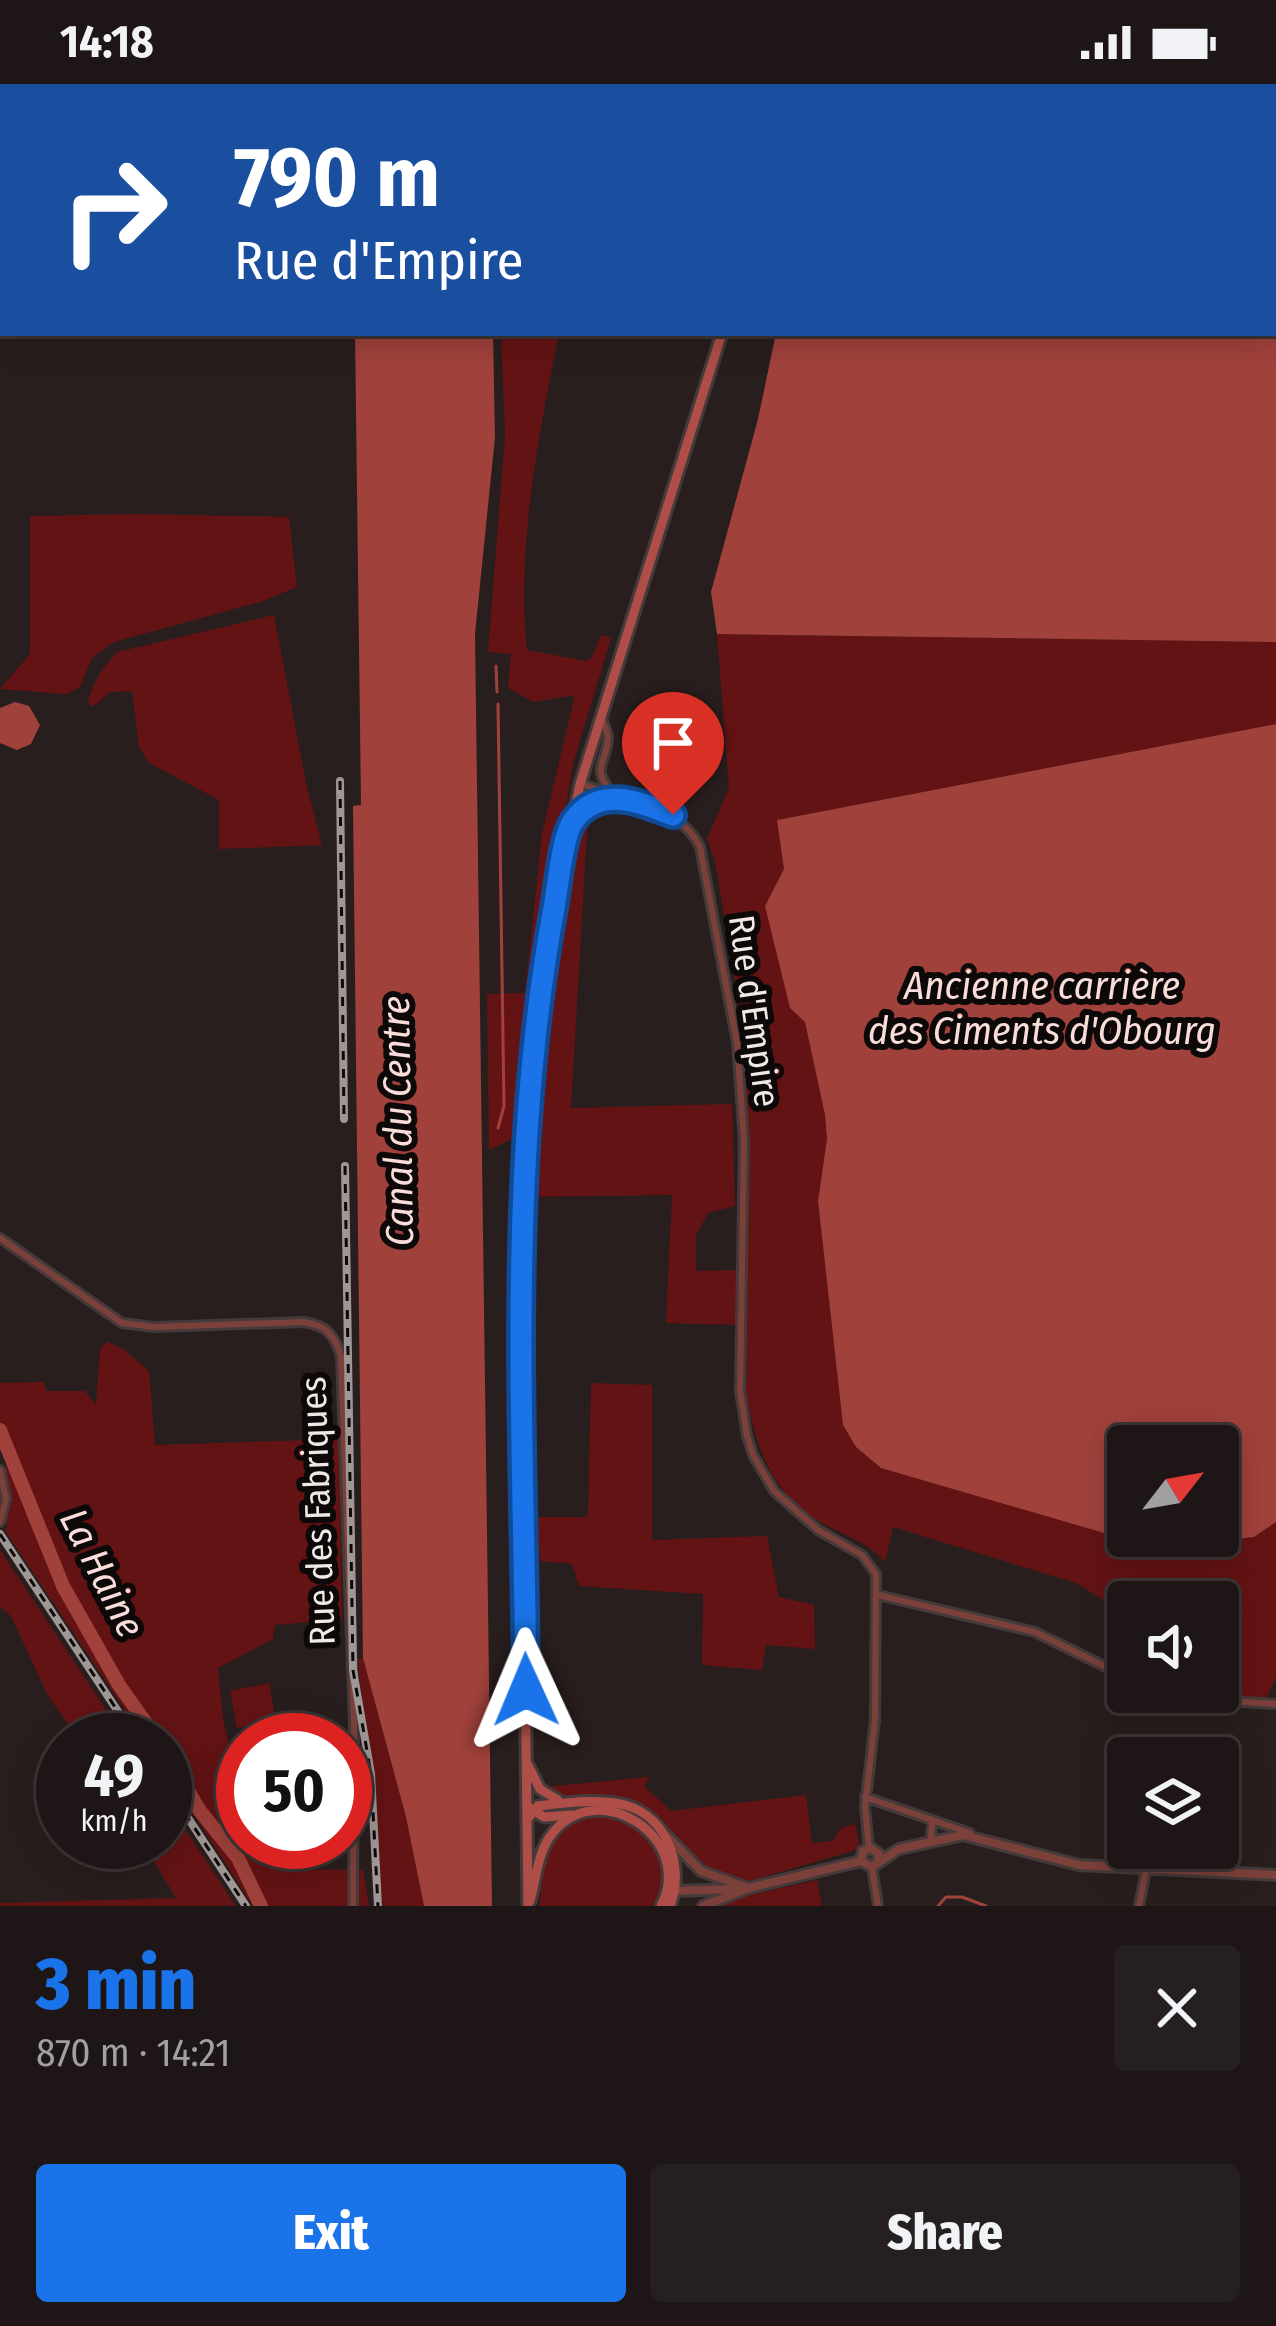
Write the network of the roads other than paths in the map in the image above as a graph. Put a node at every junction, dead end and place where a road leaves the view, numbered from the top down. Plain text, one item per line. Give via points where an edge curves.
1 (721, 336) edge
2 (600, 714) junction
3 (580, 784) junction
4 (619, 798) junction
5 (572, 821) junction
6 (0, 1238) edge
7 (0, 1470) edge
8 (0, 1522) edge
9 (878, 1594) junction
10 (1107, 1668) edge
11 (1239, 1702) edge
12 (1276, 1704) edge
13 (526, 1748) junction
14 (866, 1797) junction
15 (611, 1802) junction
16 (528, 1806) junction
17 (580, 1814) junction
18 (932, 1820) junction
19 (658, 1827) junction
20 (986, 1839) junction
21 (932, 1841) junction
22 (872, 1849) junction
23 (899, 1849) junction
24 (861, 1861) junction
25 (875, 1865) junction
26 (1146, 1870) junction
27 (1276, 1875) edge
28 (749, 1888) junction
29 (668, 1900) edge
30 (353, 1906) edge
31 (528, 1906) edge
32 (703, 1906) edge
33 (878, 1906) edge
34 (1139, 1906) edge

1 - 2 main road
2 - 3 main road
2 - 4 street via 608,736 601,776
3 - 4 street, Rue d'Empire
3 - 5 main road
4 - 5 street via 595,801
4 - 9 street, Rue d'Empire via 673,815 703,859 737,1043 744,1141 740,1391 753,1455 796,1513 869,1561
5 - 13 main road via 538,1012 521,1197
6 - 30 street, Rue des Fabriques via 122,1323 304,1322 334,1336 355,1724
7 - 8 street via 7,1498
9 - 10 street via 1035,1632
9 - 14 street
11 - 12 street
13 - 15 main road via 547,1796
13 - 16 main road
14 - 18 street
14 - 22 street
15 - 16 main road
15 - 19 main road
16 - 17 main road via 552,1817
16 - 31 main road
17 - 29 main road via 624,1814 650,1829 668,1863
17 - 31 main road via 548,1841
18 - 20 street
18 - 21 street
19 - 28 street via 700,1871
19 - 29 main road via 673,1856
20 - 21 street
20 - 26 street via 1078,1865
21 - 23 street
22 - 23 street
22 - 24 street via 862,1851
22 - 25 street
23 - 25 street
24 - 25 street
24 - 28 street
25 - 33 street
26 - 27 street
26 - 34 street
28 - 29 street
28 - 32 street

